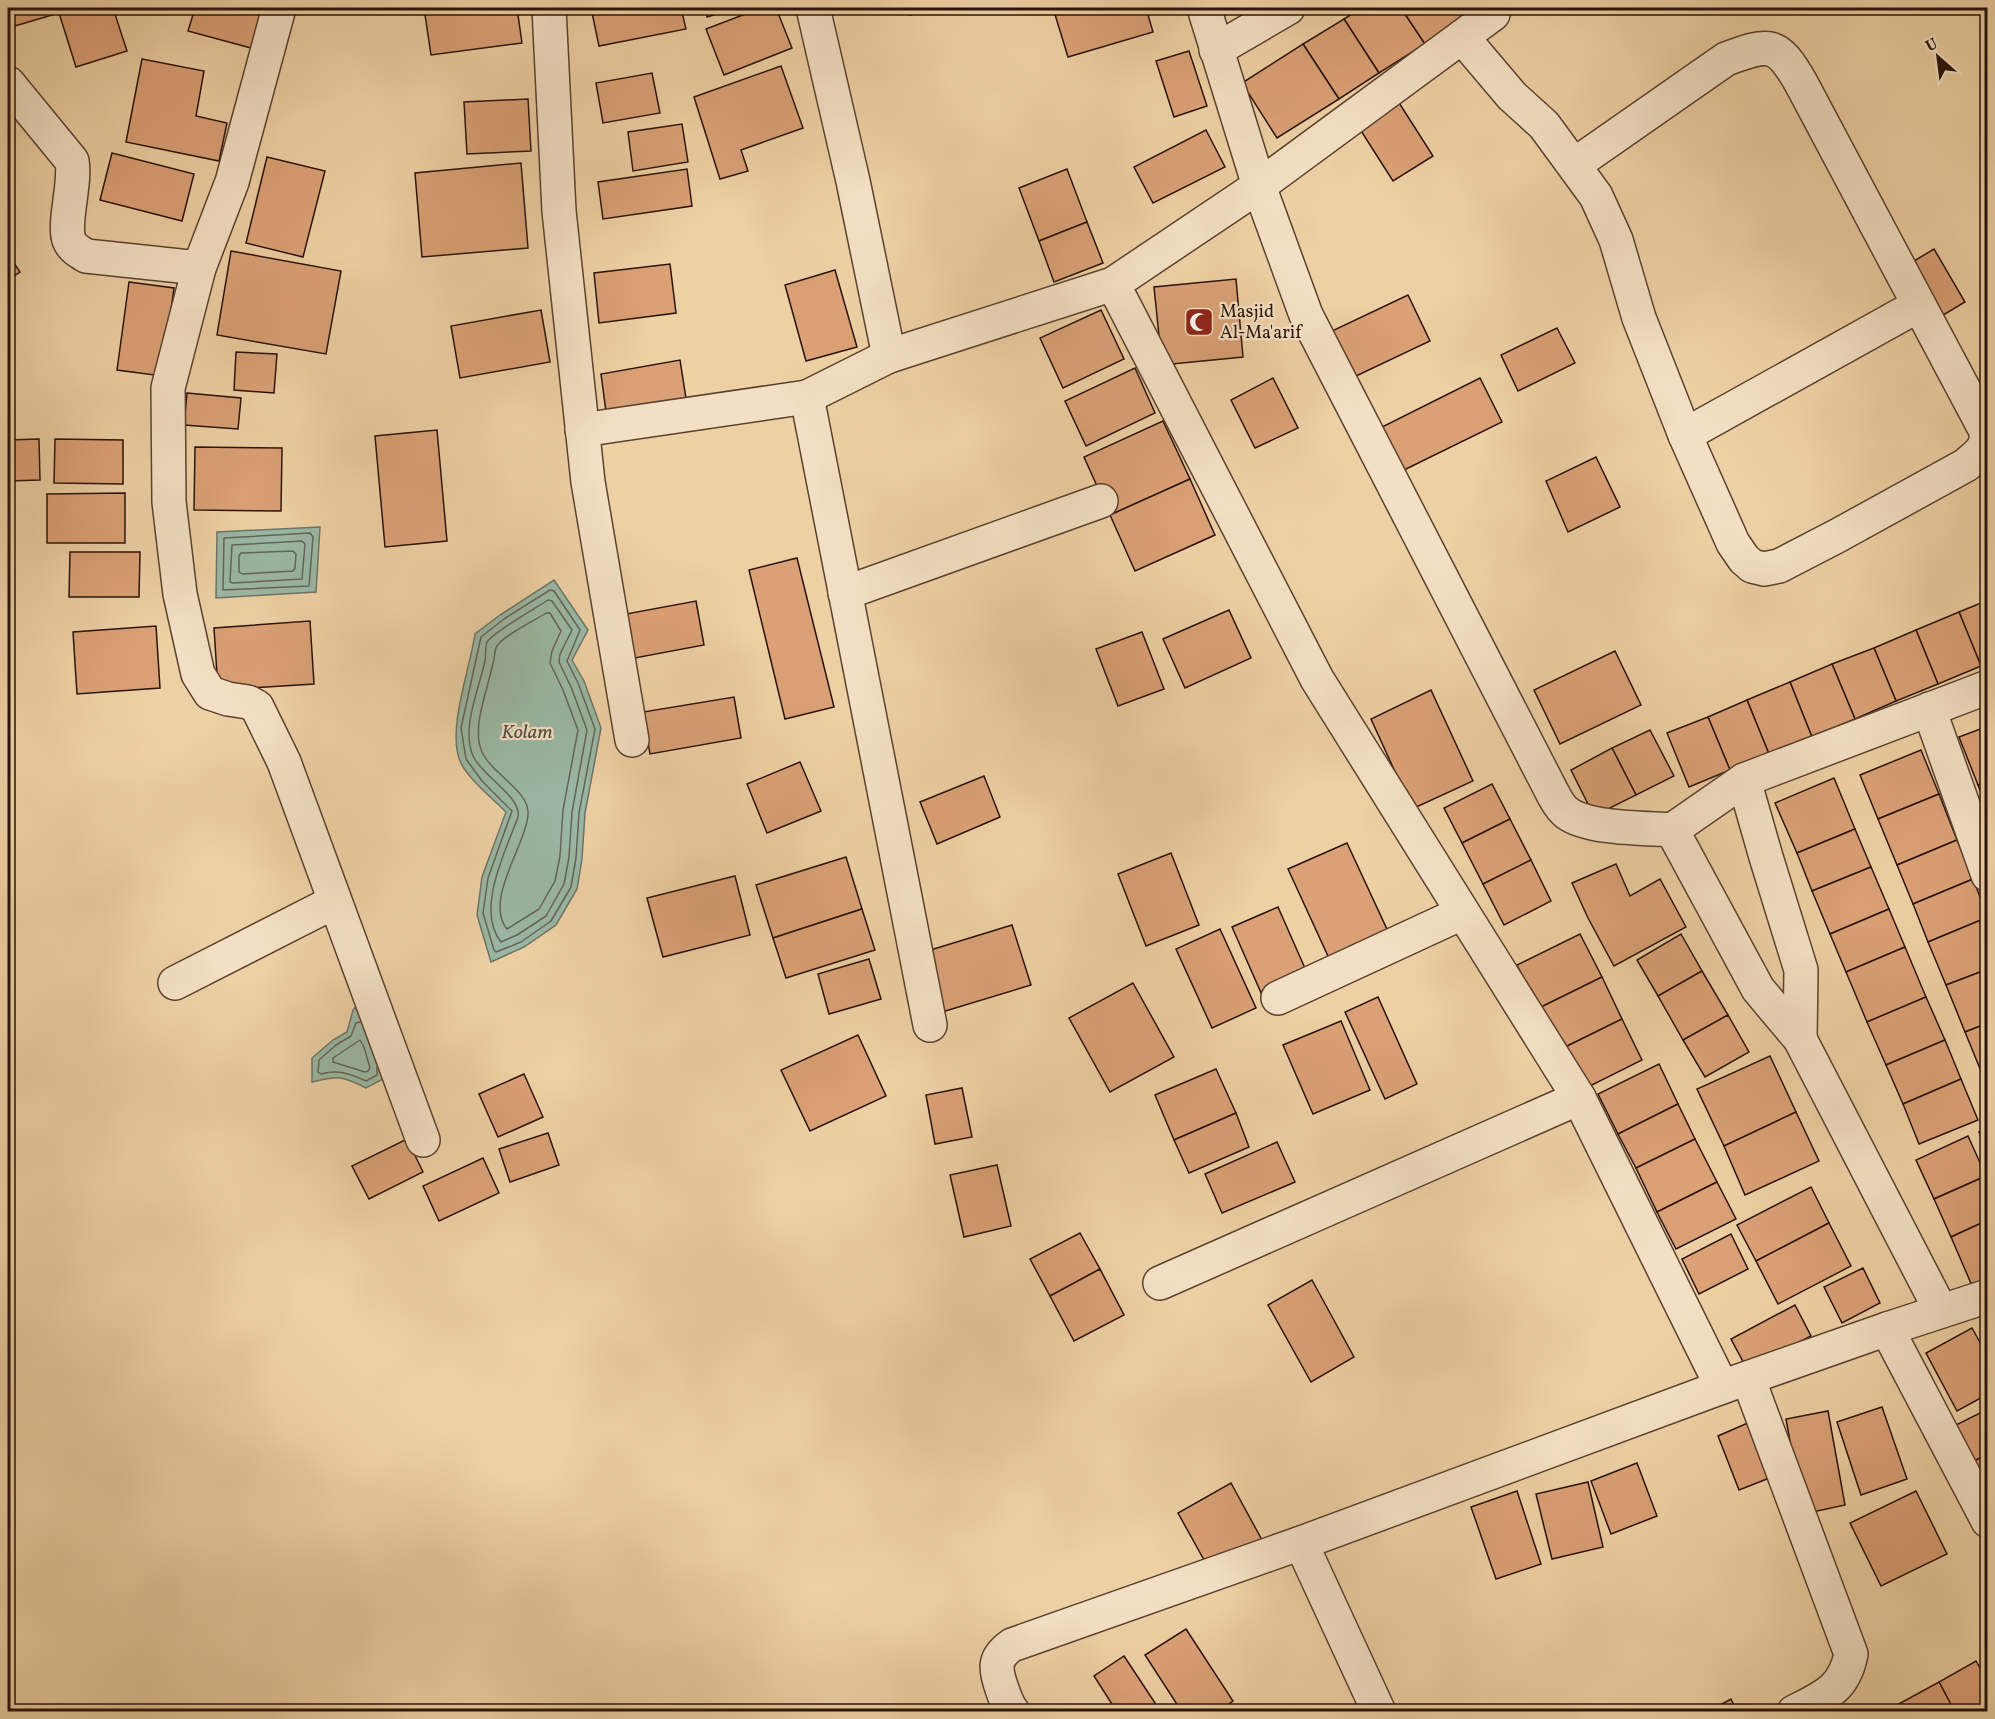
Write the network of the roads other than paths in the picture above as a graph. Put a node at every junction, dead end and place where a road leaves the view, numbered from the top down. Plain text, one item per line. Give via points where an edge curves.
1 (279, 8) edge
2 (549, 8) edge
3 (813, 8) edge
4 (1204, 8) edge
5 (1288, 8) edge
6 (1493, 14) dead end
7 (1462, 37) junction
8 (1216, 50) junction
9 (8, 83) edge
10 (1574, 165) junction
11 (1259, 186) junction
12 (199, 268) junction
13 (1113, 284) junction
14 (1919, 305) junction
15 (889, 356) junction
16 (807, 397) junction
17 (582, 430) junction
18 (1685, 435) junction
19 (1101, 501) dead end
20 (845, 593) junction
21 (1988, 687) edge
22 (1929, 709) junction
23 (632, 740) dead end
24 (1744, 780) junction
25 (1672, 830) junction
26 (1988, 875) edge
27 (334, 902) junction
28 (1462, 913) junction
29 (175, 983) dead end
30 (1278, 998) dead end
31 (930, 1024) dead end
32 (1800, 1038) junction
33 (1579, 1098) junction
34 (423, 1140) dead end
35 (1160, 1283) dead end
36 (1988, 1296) edge
37 (1941, 1311) junction
38 (1887, 1329) junction
39 (1735, 1383) junction
40 (1988, 1521) edge
41 (1301, 1543) junction
42 (1003, 1708) edge
43 (1380, 1712) edge
44 (1794, 1712) edge

1 - 12 street via 232,182
2 - 17 street via 559,211
3 - 15 street via 854,181
4 - 8 street
5 - 8 street
6 - 7 street
7 - 10 street via 1512,96 1544,125
7 - 11 street
8 - 11 street
9 - 12 street via 72,160 68,223 74,248 86,256
10 - 14 street via 1726,59 1769,47 1780,52 1801,83
10 - 18 street via 1596,196 1616,240 1639,318
11 - 13 street
11 - 25 street via 1306,315 1561,808 1592,823
12 - 27 street via 168,388 169,502 191,647 198,674 210,693 248,702 263,717 284,762
13 - 15 street
13 - 28 street via 1317,679
14 - 18 street
14 - 18 street via 1986,431 1988,441 1983,451 1966,465 1779,566 1764,569 1752,566 1733,543
15 - 16 street
16 - 17 street
16 - 20 street
17 - 23 street
19 - 20 street
20 - 31 street
21 - 22 street
22 - 24 street
22 - 26 street
24 - 25 street
24 - 32 street via 1801,970
25 - 32 street via 1758,989
27 - 29 street
27 - 34 street
28 - 30 street
28 - 33 street
32 - 37 street
33 - 35 street
33 - 39 street
36 - 37 street
37 - 38 street
38 - 39 street
38 - 40 street
39 - 41 street
39 - 44 street via 1851,1654 1848,1672 1828,1695
41 - 42 street via 1012,1645 1001,1652 996,1666
41 - 43 street

